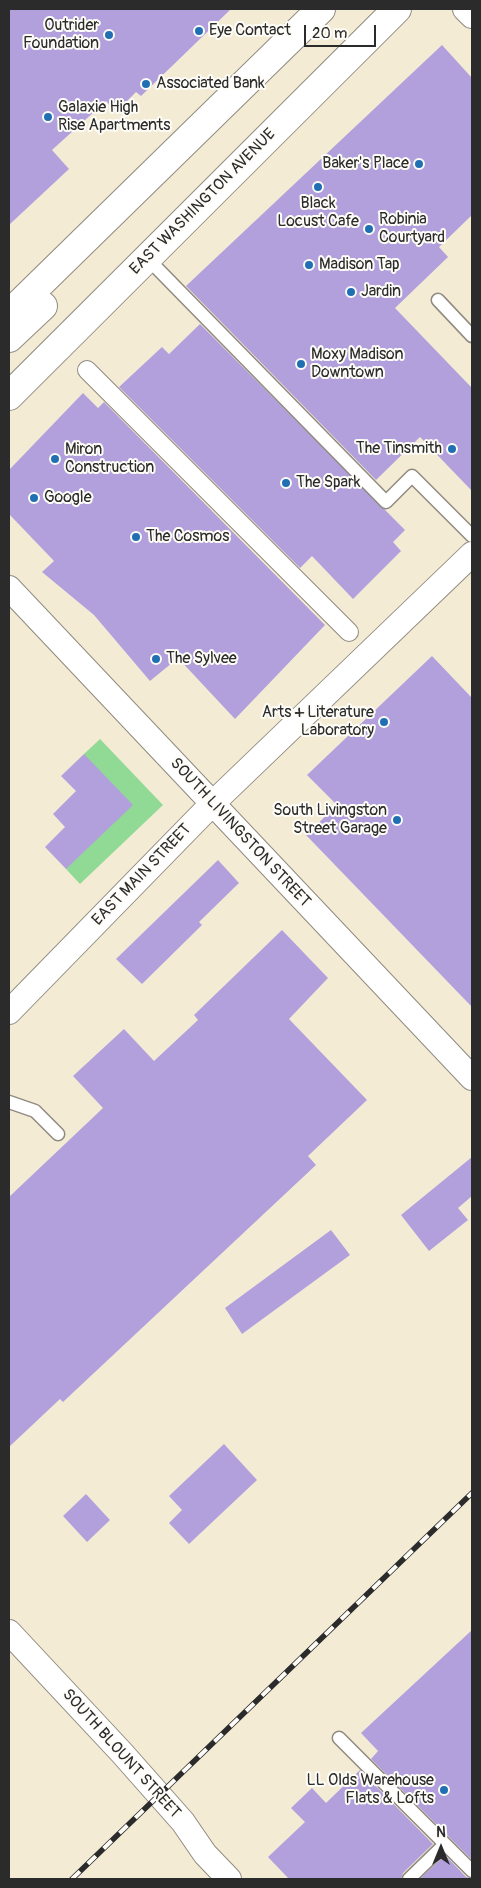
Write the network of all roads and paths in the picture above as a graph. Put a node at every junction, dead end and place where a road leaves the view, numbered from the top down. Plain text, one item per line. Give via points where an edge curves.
1 (321, 9) edge
2 (397, 9) edge
3 (465, 9) edge
4 (472, 16) edge
5 (257, 71) junction
6 (147, 258) junction
7 (438, 300) dead end
8 (9, 314) edge
9 (472, 336) edge
10 (9, 338) edge
11 (87, 370) dead end
12 (9, 396) edge
13 (472, 536) edge
14 (472, 554) edge
15 (9, 588) edge
16 (349, 632) dead end
17 (213, 803) junction
18 (9, 1012) edge
19 (472, 1078) edge
20 (9, 1102) edge
21 (58, 1134) dead end
22 (9, 1632) edge
23 (339, 1738) dead end
24 (445, 1844) junction
25 (472, 1871) edge
26 (229, 1879) edge
27 (409, 1879) edge

1 - 5 main road
2 - 6 main road, EAST WASHINGTON AVENUE
3 - 4 street
5 - 8 main road
5 - 10 main road via 247,100 116,235
6 - 12 main road, EAST WASHINGTON AVENUE
6 - 13 lane via 386,502 412,476
7 - 9 lane
11 - 16 street
14 - 17 street, EAST MAIN STREET
15 - 17 street, SOUTH LIVINGSTON STREET
17 - 18 street, EAST MAIN STREET
17 - 19 street, SOUTH LIVINGSTON STREET
20 - 21 lane via 35,1111
22 - 26 street, SOUTH BLOUNT STREET via 122,1753 183,1822 204,1854
23 - 24 lane
24 - 25 lane
24 - 27 lane

